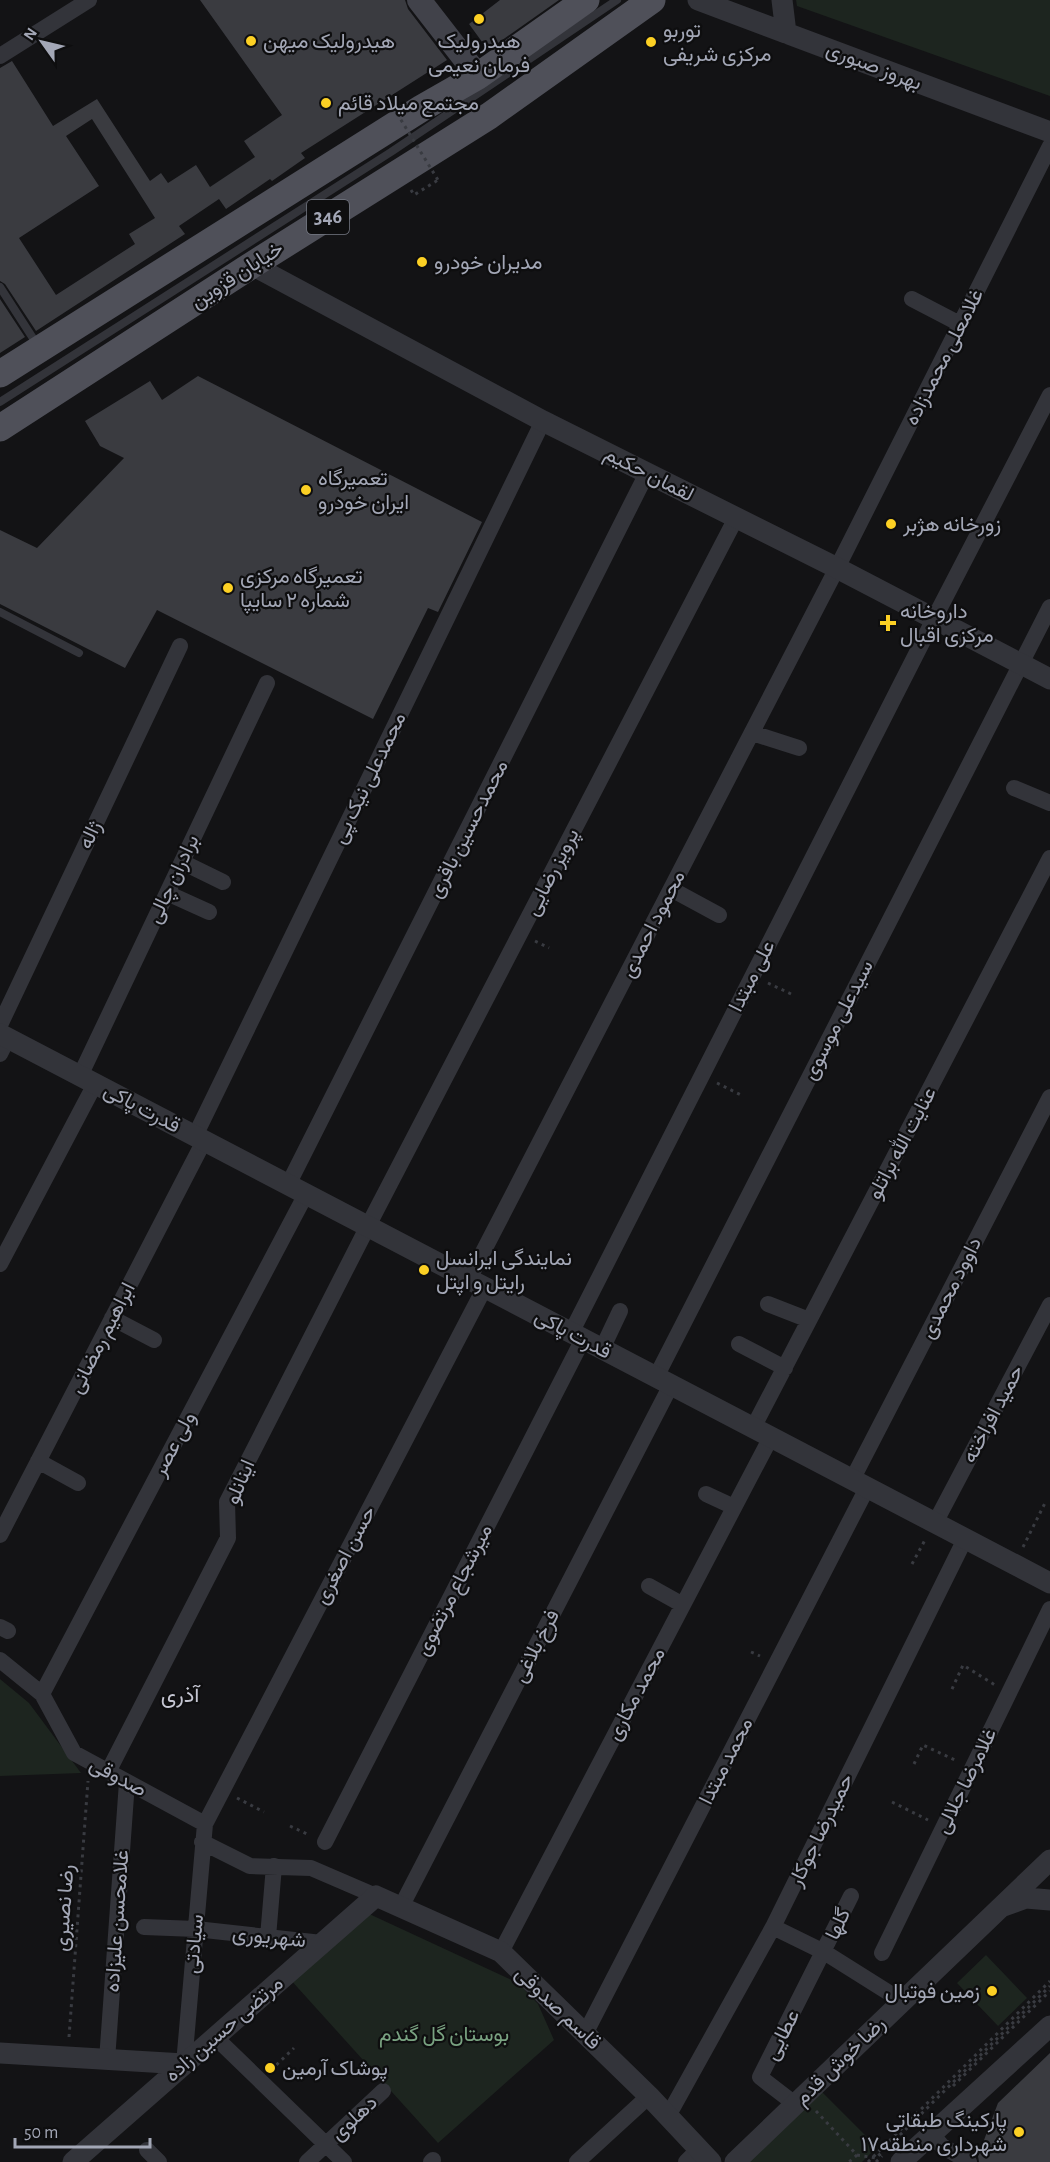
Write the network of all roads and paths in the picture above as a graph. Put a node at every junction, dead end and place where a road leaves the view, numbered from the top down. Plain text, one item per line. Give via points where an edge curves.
1 (89, 0) edge
2 (419, 0) edge
3 (585, 0) edge
4 (617, 0) edge
5 (652, 0) edge
6 (698, 0) edge
7 (782, 0) edge
8 (786, 33) junction
9 (0, 56) edge
10 (478, 76) junction
11 (393, 107) dead end
12 (1050, 132) edge
13 (1050, 146) edge
14 (414, 195) dead end
15 (252, 265) junction
16 (0, 287) edge
17 (912, 298) dead end
18 (960, 324) junction
19 (40, 349) junction
20 (0, 374) edge
21 (1050, 395) edge
22 (0, 402) edge
23 (543, 421) junction
24 (0, 428) edge
25 (647, 473) junction
26 (736, 518) junction
27 (837, 568) junction
28 (1050, 607) edge
29 (0, 612) edge
30 (934, 619) junction
31 (180, 646) dead end
32 (79, 653) dead end
33 (1021, 664) junction
34 (1050, 679) edge
35 (267, 683) dead end
36 (752, 733) junction
37 (800, 748) dead end
38 (1014, 788) dead end
39 (1050, 803) edge
40 (1050, 858) edge
41 (182, 862) junction
42 (223, 882) dead end
43 (671, 889) junction
44 (167, 893) junction
45 (208, 912) dead end
46 (718, 915) dead end
47 (753, 975) junction
48 (790, 994) dead end
49 (2, 1038) edge
50 (702, 1076) junction
51 (88, 1080) junction
52 (741, 1095) dead end
53 (1050, 1097) edge
54 (200, 1138) junction
55 (297, 1189) junction
56 (368, 1226) junction
57 (0, 1264) edge
58 (477, 1283) junction
59 (768, 1304) dead end
60 (1050, 1305) edge
61 (620, 1311) dead end
62 (112, 1318) junction
63 (809, 1320) junction
64 (577, 1336) junction
65 (154, 1340) dead end
66 (739, 1344) dead end
67 (602, 1349) junction
68 (784, 1368) junction
69 (663, 1381) junction
70 (762, 1433) junction
71 (38, 1461) junction
72 (78, 1483) dead end
73 (860, 1484) junction
74 (706, 1494) dead end
75 (1045, 1503) dead end
76 (734, 1507) junction
77 (935, 1523) junction
78 (0, 1535) edge
79 (965, 1539) junction
80 (912, 1564) dead end
81 (1014, 1564) junction
82 (1050, 1583) edge
83 (649, 1586) dead end
84 (683, 1605) junction
85 (1050, 1609) edge
86 (0, 1660) edge
87 (952, 1689) dead end
88 (1009, 1693) junction
89 (42, 1694) junction
90 (89, 1761) junction
91 (914, 1764) dead end
92 (972, 1768) junction
93 (108, 1772) junction
94 (127, 1782) junction
95 (222, 1791) junction
96 (892, 1802) dead end
97 (264, 1812) dead end
98 (205, 1824) junction
99 (290, 1826) dead end
100 (943, 1827) junction
101 (202, 1842) junction
102 (325, 1842) joint
103 (1050, 1860) edge
104 (274, 1866) junction
105 (376, 1896) junction
106 (851, 1896) dead end
107 (1050, 1900) edge
108 (401, 1907) junction
109 (995, 1912) junction
110 (144, 1927) dead end
111 (773, 1927) junction
112 (196, 1929) junction
113 (268, 1937) junction
114 (322, 1943) junction
115 (501, 1952) junction
116 (824, 1952) junction
117 (882, 1953) dead end
118 (1050, 1982) edge
119 (1050, 1986) edge
120 (1050, 1991) edge
121 (902, 2001) junction
122 (1050, 2026) edge
123 (585, 2034) junction
124 (215, 2037) junction
125 (294, 2048) dead end
126 (0, 2053) edge
127 (68, 2057) junction
128 (106, 2060) junction
129 (184, 2064) junction
130 (261, 2080) junction
131 (383, 2091) dead end
132 (649, 2096) junction
133 (799, 2100) junction
134 (668, 2116) junction
135 (931, 2133) junction
136 (900, 2138) dead end
137 (326, 2145) junction
138 (897, 2154) edge
139 (857, 2155) junction
140 (699, 2158) edge
141 (73, 2162) edge
142 (307, 2162) edge
143 (344, 2162) edge
144 (577, 2162) edge
145 (735, 2162) edge
146 (849, 2162) edge
147 (868, 2162) edge
148 (876, 2162) edge
149 (969, 2162) edge

1 - 9 street
2 - 10 main road
3 - 10 main road, خیابان قزوین / 346
4 - 22 lane via 391,152
5 - 15 main road, خیابان قزوین / 346 via 489,116
6 - 8 street, بهروز صبوری
7 - 8 street
8 - 12 street, بهروز صبوری
10 - 19 main road, خیابان قزوین / 346
11 - 14 path, bridge via 438,180
13 - 18 street, غلامعلی محمدزاده
15 - 23 street, لقمان حکیم
15 - 24 main road, خیابان قزوین / 346
16 - 19 lane
17 - 18 street
18 - 27 street, غلامعلی محمدزاده
19 - 20 main road, خیابان قزوین / 346
21 - 30 street, علی مبتدا
23 - 25 street, لقمان حکیم
23 - 54 street, محمدعلی نیک پی
25 - 26 street, لقمان حکیم
25 - 55 street, محمدحسین باقری
26 - 27 street, لقمان حکیم
26 - 56 street, پرویز رضایی
27 - 30 street, لقمان حکیم
27 - 36 street, محمود احمدی
28 - 33 street, سیدعلی موسوی
29 - 32 lane
30 - 33 street, لقمان حکیم
30 - 47 street, علی مبتدا
31 - 49 street, ژاله
33 - 34 street, لقمان حکیم
33 - 69 street, سیدعلی موسوی
35 - 41 street, برادران چالی
36 - 37 street
36 - 43 street, محمود احمدی
38 - 39 street
40 - 63 street, عنایت الله براتلو
41 - 42 street
41 - 44 street, برادران چالی
43 - 46 street
43 - 58 street, محمود احمدی
44 - 45 street
44 - 51 street, برادران چالی
47 - 48 path
47 - 50 street, علی مبتدا
49 - 51 street, قدرت پاکی
50 - 52 path
50 - 64 street, علی مبتدا
51 - 54 street, قدرت پاکی
51 - 57 street, برادران چالی
53 - 73 street, داوود محمدی
54 - 55 street, قدرت پاکی
54 - 62 street, ابراهیم رمضانی
55 - 56 street, قدرت پاکی
55 - 89 street, ولی عصر
56 - 58 street, قدرت پاکی
56 - 93 street, اینانلو via 227,1502 228,1538
58 - 64 street, قدرت پاکی
58 - 95 street, حسن اصغری
59 - 63 street
60 - 77 street, حمید افراخته
61 - 67 street
62 - 65 street
62 - 71 street, ابراهیم رمضانی
63 - 68 street, عنایت الله براتلو
64 - 67 street, قدرت پاکی
64 - 102 street, میرشجاع مرتضوی
66 - 68 street
67 - 69 street, قدرت پاکی
68 - 70 street, عنایت الله براتلو
69 - 70 street, قدرت پاکی
69 - 108 street, فرخ بلاغی
70 - 73 street, قدرت پاکی
70 - 76 street, محمد مکاری
71 - 72 street
71 - 78 street, ابراهیم رمضانی
73 - 77 street, قدرت پاکی
73 - 123 street, محمد مبتدا
74 - 76 street
75 - 81 path
76 - 84 street, محمد مکاری
77 - 79 street, قدرت پاکی
77 - 80 path
79 - 81 street, قدرت پاکی
79 - 111 street, حمیدرضا جوکار
81 - 82 street, قدرت پاکی
83 - 84 street
84 - 115 street, محمد مکاری
85 - 88 street, غلامرضا جلالی
86 - 89 street, صدوقی
87 - 88 path via 963,1665
88 - 92 street, غلامرضا جلالی
89 - 90 street, صدوقی via 74,1754
90 - 93 street, صدوقی
90 - 127 path, رضا نصیری
91 - 92 path via 923,1745
92 - 100 street, غلامرضا جلالی
93 - 94 street, صدوقی
94 - 98 street, صدوقی
94 - 128 street, غلامحسن علیزاده
95 - 97 path
95 - 98 street, حسن اصغری
96 - 100 path
98 - 101 street, سیادتی
99 - 102 path
100 - 117 street, غلامرضا جلالی
101 - 104 street via 250,1866
101 - 112 street, سیادتی
103 - 109 street, رضا خوش قدم
104 - 105 street via 311,1868
104 - 113 street
105 - 108 street, قاسم صدوقی
105 - 114 street, مرتضی حسین زاده
106 - 116 street, گلها
107 - 109 street via 1026,1898
108 - 115 street, قاسم صدوقی
109 - 121 street, رضا خوش قدم
110 - 112 street, شهریوری
111 - 116 street
111 - 134 street, حمیدرضا جوکار
112 - 113 street, شهریوری
112 - 129 street, سیادتی
113 - 114 street, شهریوری
114 - 124 street, مرتضی حسین زاده
115 - 123 street, قاسم صدوقی
116 - 121 street
116 - 133 street, عطایی via 760,2077
118 - 147 path, bridge
119 - 139 path via 876,2158
120 - 136 path
121 - 133 street, رضا خوش قدم
122 - 135 street
123 - 132 street, قاسم صدوقی
124 - 129 street, مرتضی حسین زاده
124 - 130 street
125 - 130 path
126 - 127 street
127 - 128 street
128 - 129 street
129 - 141 street, مرتضی حسین زاده
130 - 137 street
131 - 137 street, دهلوی
132 - 134 street, قاسم صدوقی
132 - 144 street
133 - 139 path
133 - 145 street, رضا خوش قدم
134 - 140 street, قاسم صدوقی
135 - 138 street
135 - 149 street via 942,2146
137 - 142 street, دهلوی
137 - 143 street
138 - 148 path
139 - 146 path

